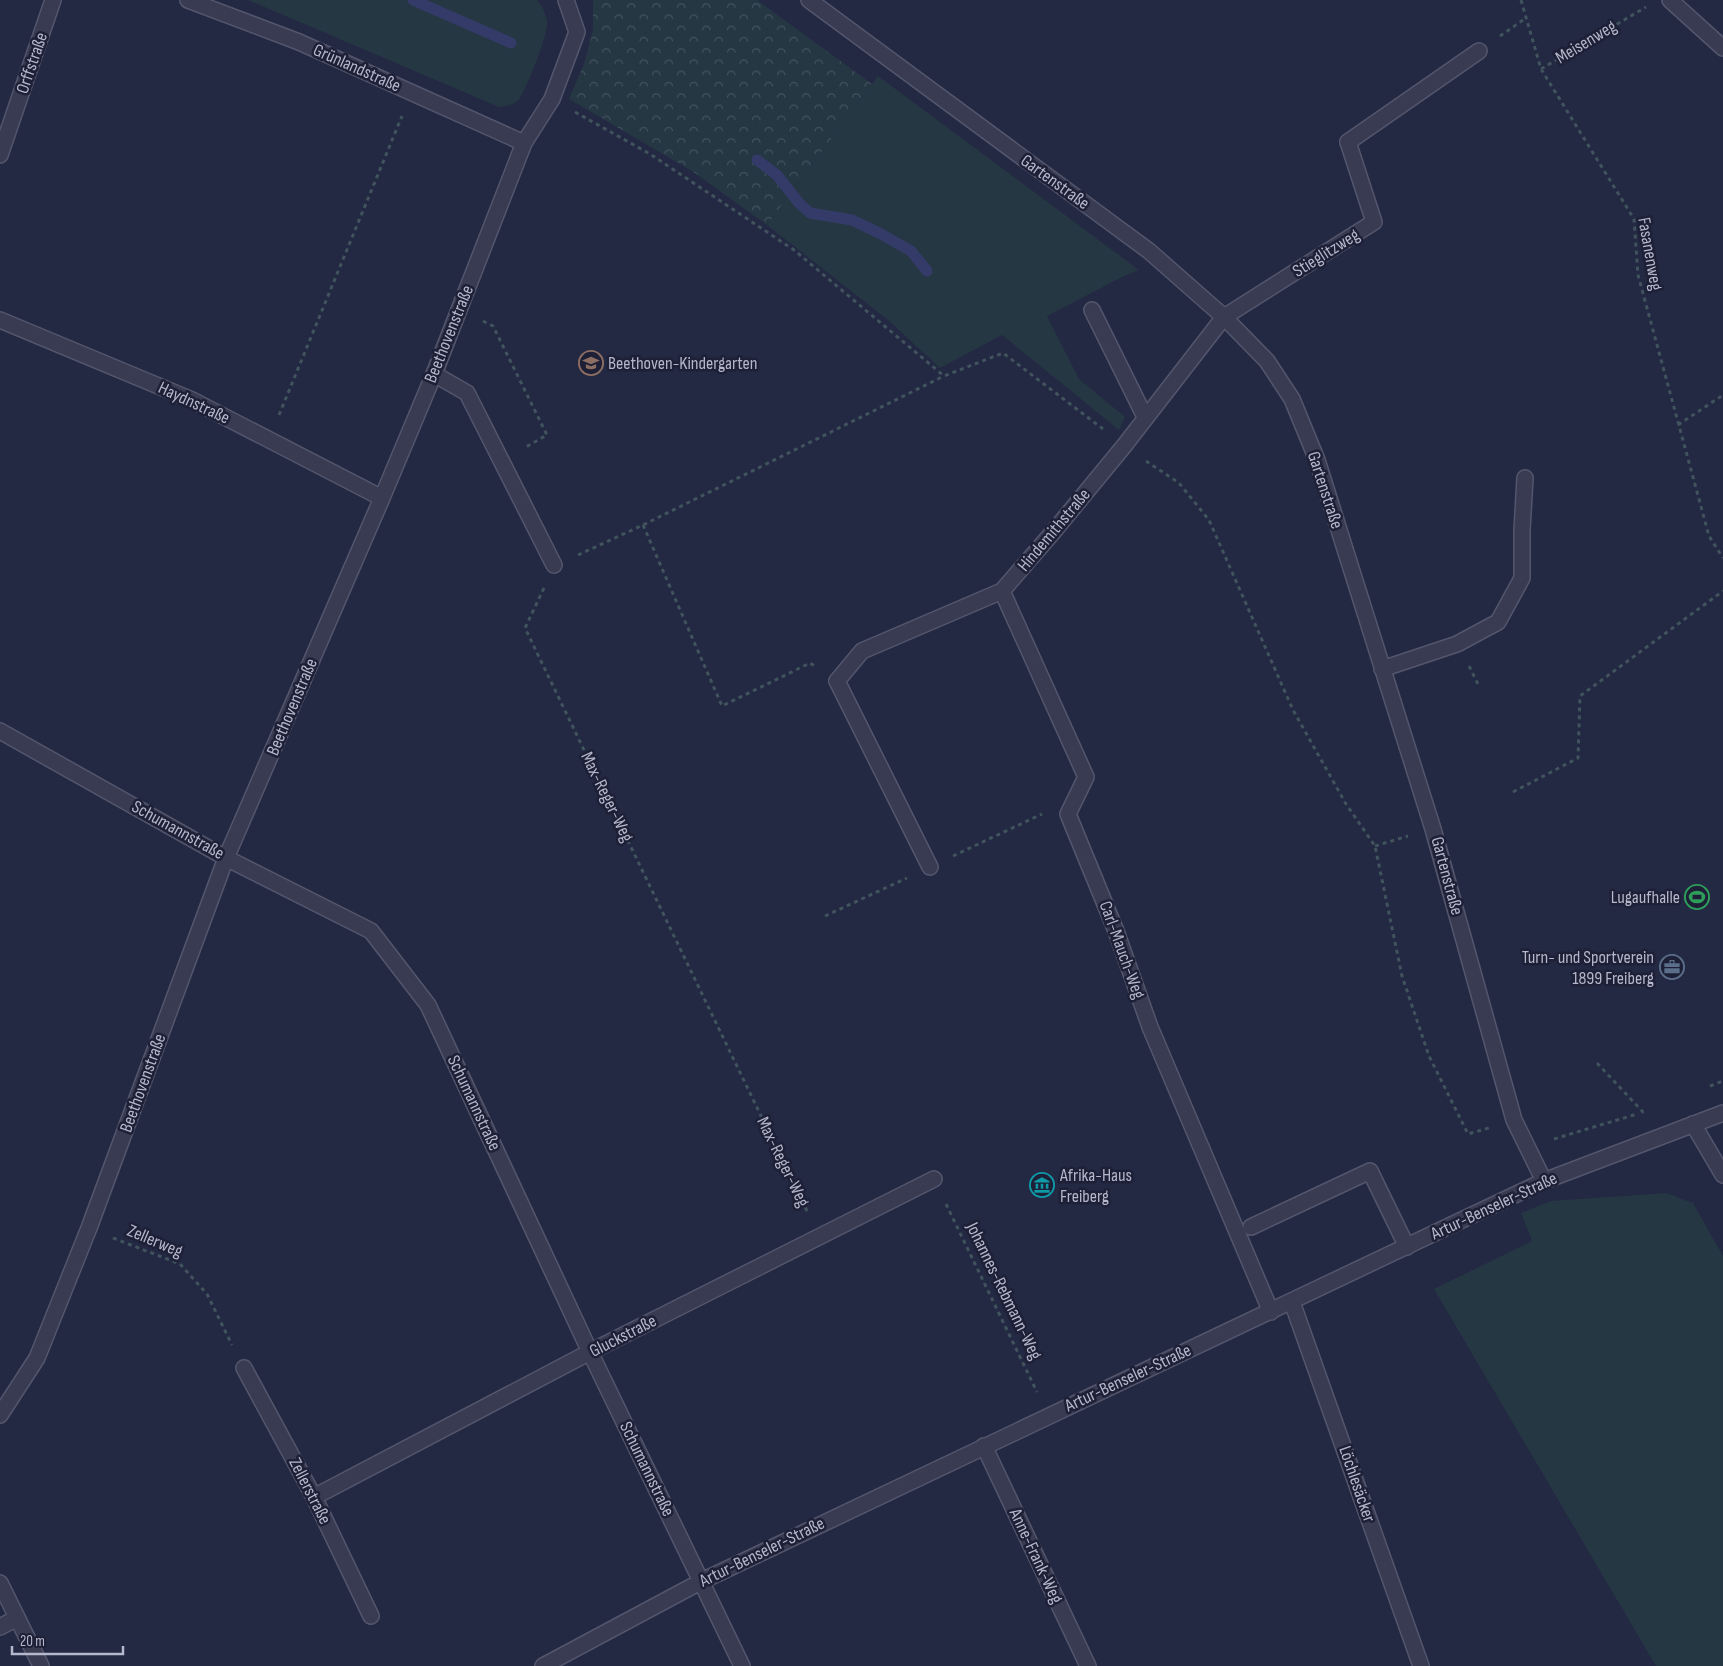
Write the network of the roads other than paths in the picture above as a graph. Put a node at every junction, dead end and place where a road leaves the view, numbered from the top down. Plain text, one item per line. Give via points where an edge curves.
1 (54, 0) edge
2 (188, 0) edge
3 (566, 0) edge
4 (809, 0) edge
5 (1670, 0) edge
6 (1723, 48) edge
7 (1479, 51) dead end
8 (524, 143) junction
9 (0, 155) edge
10 (1092, 310) dead end
11 (1224, 317) junction
12 (0, 320) edge
13 (434, 374) junction
14 (1145, 417) junction
15 (1526, 478) dead end
16 (382, 498) junction
17 (554, 565) road end
18 (1002, 591) junction
19 (1382, 669) junction
20 (0, 731) edge
21 (226, 858) junction
22 (930, 867) dead end
23 (1723, 1113) edge
24 (1693, 1124) junction
25 (1723, 1175) edge
26 (934, 1179) road end
27 (1544, 1181) junction
28 (1251, 1227) dead end
29 (1407, 1247) junction
30 (1292, 1302) junction
31 (1271, 1312) junction
32 (590, 1352) junction
33 (244, 1368) road end
34 (0, 1415) edge
35 (984, 1446) junction
36 (314, 1497) junction
37 (702, 1581) junction
38 (0, 1583) edge
39 (371, 1616) dead end
40 (17, 1618) junction
41 (0, 1627) edge
42 (41, 1666) edge
43 (543, 1666) edge
44 (742, 1666) edge
45 (1088, 1666) edge
46 (1421, 1666) edge

1 - 9 street, Orffstraße
2 - 8 street, Grünlandstraße via 299,42
3 - 8 street, Beethovenstraße via 577,32 552,99
4 - 11 street, Gartenstraße via 1149,251
5 - 6 street
7 - 11 street, Stieglitzweg via 1348,142 1374,222
8 - 13 street, Beethovenstraße
10 - 14 street
11 - 14 street, Hindemithstraße
11 - 19 street, Gartenstraße via 1267,361 1292,399 1317,460
12 - 16 street, Haydnstraße via 192,400
13 - 16 street, Beethovenstraße
13 - 17 street via 467,393
14 - 18 street, Hindemithstraße
15 - 19 street via 1522,578 1498,622 1457,644
16 - 21 street, Beethovenstraße
18 - 22 street, Hindemithstraße via 862,652 837,681
18 - 31 street, Carl-Mauch-Weg via 1086,777 1068,814 1116,931 1150,1027
19 - 27 street, Gartenstraße via 1433,829 1514,1120
20 - 21 street, Schumannstraße
21 - 32 street, Schumannstraße via 370,931 428,1005
21 - 34 street, Beethovenstraße via 90,1228 37,1358
23 - 24 street, Artur-Benseler-Straße
24 - 25 street
24 - 27 street, Artur-Benseler-Straße
26 - 32 street, Gluckstraße
27 - 29 street, Artur-Benseler-Straße
28 - 29 street via 1370,1171
29 - 30 street, Artur-Benseler-Straße
30 - 31 street, Artur-Benseler-Straße
30 - 46 street, Löchlesäcker
31 - 35 street, Artur-Benseler-Straße
32 - 36 street, Gluckstraße
32 - 37 street, Schumannstraße
33 - 36 street, Zellerstraße
35 - 37 street, Artur-Benseler-Straße
35 - 45 street, Anne-Frank-Weg
36 - 39 street, Zellerstraße
37 - 43 street, Artur-Benseler-Straße
37 - 44 street, Schumannstraße
38 - 40 street
40 - 41 street
40 - 42 street

